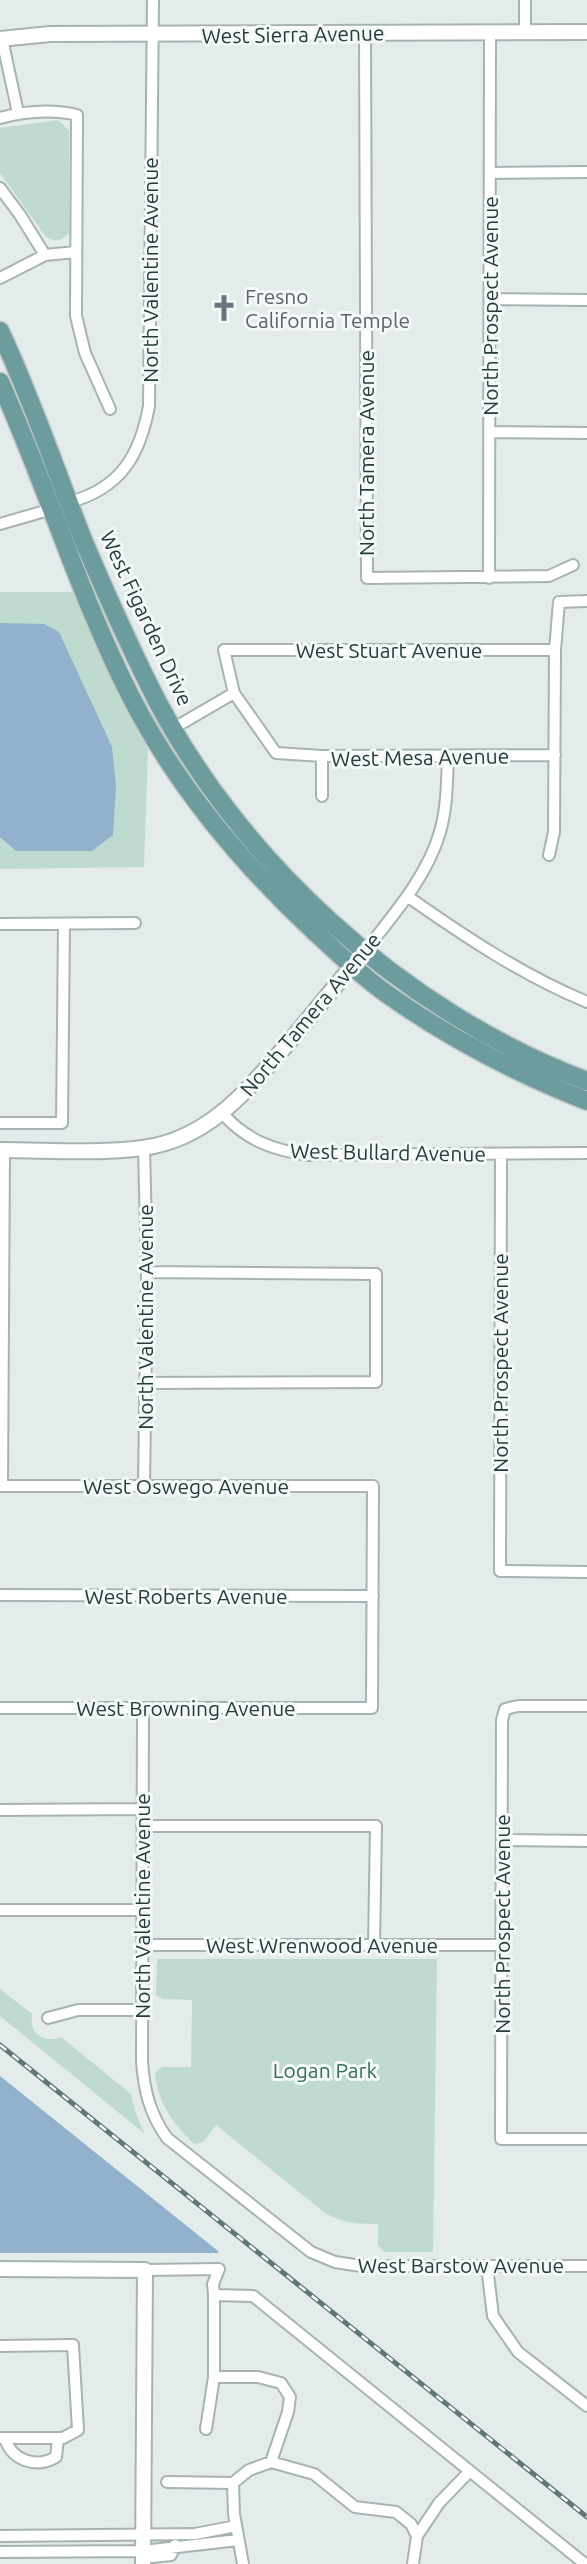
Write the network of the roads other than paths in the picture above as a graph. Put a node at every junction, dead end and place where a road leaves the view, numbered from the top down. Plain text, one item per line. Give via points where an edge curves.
1 (153, 0) edge
2 (526, 0) edge
3 (525, 32) junction
4 (587, 32) edge
5 (365, 33) junction
6 (490, 33) junction
7 (151, 35) junction
8 (1, 39) edge
9 (18, 113) junction
10 (0, 118) edge
11 (587, 172) edge
12 (491, 173) junction
13 (0, 188) edge
14 (76, 252) junction
15 (45, 255) junction
16 (0, 278) edge
17 (490, 299) junction
18 (587, 300) edge
19 (0, 331) edge
20 (0, 382) edge
21 (110, 409) dead end
22 (489, 432) junction
23 (587, 433) edge
24 (39, 478) junction
25 (70, 502) junction
26 (52, 509) junction
27 (0, 524) edge
28 (84, 540) junction
29 (573, 565) dead end
30 (489, 579) junction
31 (587, 601) edge
32 (555, 650) junction
33 (234, 693) junction
34 (174, 728) junction
35 (555, 755) junction
36 (322, 756) junction
37 (448, 756) junction
38 (322, 796) dead end
39 (549, 855) dead end
40 (407, 896) junction
41 (135, 923) dead end
42 (0, 924) edge
43 (64, 924) junction
44 (365, 951) junction
45 (351, 967) junction
46 (587, 1002) edge
47 (587, 1081) edge
48 (587, 1101) edge
49 (222, 1113) junction
50 (0, 1123) edge
51 (144, 1148) junction
52 (2, 1150) edge
53 (587, 1153) edge
54 (501, 1154) junction
55 (2, 1269) edge
56 (147, 1272) junction
57 (2, 1377) edge
58 (146, 1383) junction
59 (1, 1486) edge
60 (144, 1486) junction
61 (587, 1572) edge
62 (0, 1595) edge
63 (373, 1596) junction
64 (587, 1706) edge
65 (0, 1708) edge
66 (143, 1708) junction
67 (0, 1810) edge
68 (142, 1810) junction
69 (142, 1826) junction
70 (502, 1840) junction
71 (587, 1841) edge
72 (0, 1910) edge
73 (142, 1910) junction
74 (142, 1945) junction
75 (374, 1945) junction
76 (502, 1945) junction
77 (142, 2010) junction
78 (48, 2018) dead end
79 (587, 2139) edge
80 (335, 2262) joint
81 (488, 2266) junction
82 (587, 2266) edge
83 (0, 2269) edge
84 (145, 2270) junction
85 (214, 2295) junction
86 (0, 2346) edge
87 (215, 2376) junction
88 (587, 2406) edge
89 (206, 2429) dead end
90 (3, 2438) edge
91 (58, 2438) junction
92 (271, 2462) junction
93 (469, 2472) junction
94 (167, 2482) dead end
95 (233, 2483) junction
96 (236, 2526) junction
97 (175, 2534) junction
98 (143, 2535) junction
99 (0, 2536) edge
100 (416, 2536) junction
101 (238, 2540) junction
102 (175, 2547) junction
103 (0, 2552) edge
104 (143, 2558) edge
105 (578, 2562) edge
106 (243, 2564) edge
107 (413, 2564) edge

1 - 7 street, North Valentine Avenue
2 - 3 street
3 - 4 street, West Sierra Avenue
3 - 6 street, West Sierra Avenue
5 - 6 street, West Sierra Avenue
5 - 7 street, West Sierra Avenue
5 - 30 street, North Tamera Avenue via 367,579
6 - 12 street, North Prospect Avenue
7 - 8 street, West Sierra Avenue via 50,34
7 - 25 street, North Valentine Avenue via 149,406 143,436 127,466 108,486
8 - 9 street
9 - 10 street
9 - 14 street via 57,110 77,115
11 - 12 street
12 - 17 street, North Prospect Avenue
13 - 15 street
14 - 15 street
14 - 21 street via 76,316 85,353
15 - 16 street
17 - 18 street
17 - 22 street, North Prospect Avenue
19 - 25 main road, West Figarden Drive
20 - 24 main road, West Figarden Drive
22 - 23 street
22 - 30 street, North Prospect Avenue
24 - 25 main road via 49,480 57,494
24 - 26 main road, West Figarden Drive
25 - 28 main road, West Figarden Drive
26 - 27 street
26 - 28 main road via 64,514
26 - 45 main road, West Figarden Drive via 106,644 157,743 245,863
28 - 34 main road, West Figarden Drive via 148,684
29 - 30 street via 549,576
31 - 32 street via 559,602
32 - 33 street, West Stuart Avenue via 224,650
32 - 35 street
33 - 34 street
33 - 36 street via 276,753
34 - 44 main road, West Figarden Drive via 204,778 271,863
35 - 37 street, West Mesa Avenue
35 - 39 street via 554,832
36 - 37 street, West Mesa Avenue
36 - 38 street, West Mesa Avenue
37 - 40 street, North Tamera Avenue via 440,832
40 - 44 street, North Tamera Avenue
40 - 46 street via 507,962
41 - 43 street
42 - 43 street
43 - 50 street via 62,1123
44 - 45 street, North Tamera Avenue
44 - 47 main road, West Figarden Drive via 449,1011
45 - 48 main road, West Figarden Drive via 421,1017 502,1064
45 - 49 street, North Tamera Avenue via 241,1098
49 - 51 street via 174,1140
49 - 54 street, West Bullard Avenue via 246,1136 284,1152
51 - 52 street
51 - 56 street, North Valentine Avenue
52 - 55 street
53 - 54 street, West Bullard Avenue
54 - 61 street, North Prospect Avenue via 500,1571
55 - 57 street
56 - 58 street, North Valentine Avenue
56 - 58 street via 376,1274 376,1382
57 - 59 street
58 - 60 street, North Valentine Avenue
59 - 60 street, West Oswego Avenue
60 - 63 street, West Oswego Avenue via 373,1486
62 - 63 street, West Roberts Avenue
63 - 66 street, West Browning Avenue via 372,1708
64 - 70 street, North Prospect Avenue via 505,1709
65 - 66 street, West Browning Avenue
66 - 68 street, North Valentine Avenue
67 - 68 street
68 - 69 street, North Valentine Avenue
69 - 73 street, North Valentine Avenue
69 - 75 street via 376,1826
70 - 71 street
70 - 76 street, North Prospect Avenue
72 - 73 street
73 - 74 street, North Valentine Avenue
74 - 75 street, West Wrenwood Avenue
74 - 77 street, North Valentine Avenue
75 - 76 street, West Wrenwood Avenue
76 - 79 street, North Prospect Avenue via 501,2139
77 - 78 street via 78,2010
77 - 80 street, North Valentine Avenue via 142,2071 148,2104 167,2138 312,2252
80 - 81 street, West Barstow Avenue
81 - 82 street, West Barstow Avenue
81 - 88 street via 493,2316 505,2334 518,2352
83 - 84 street
84 - 85 street via 219,2269 212,2284
84 - 98 street
85 - 87 street
85 - 93 street via 253,2296
86 - 91 street via 73,2345 78,2430
87 - 89 street
87 - 92 street via 258,2377 281,2383 290,2397
90 - 91 street
90 - 91 street via 11,2453 28,2461 52,2460 58,2452
92 - 95 street via 249,2470
92 - 100 street via 314,2474 355,2507 396,2512 411,2524
93 - 100 street
93 - 105 street
94 - 95 street
95 - 96 street
96 - 97 street
96 - 101 street
97 - 98 street
97 - 102 street
98 - 99 street
98 - 104 street
100 - 107 street
101 - 102 street
101 - 106 street
102 - 104 street
103 - 104 street

